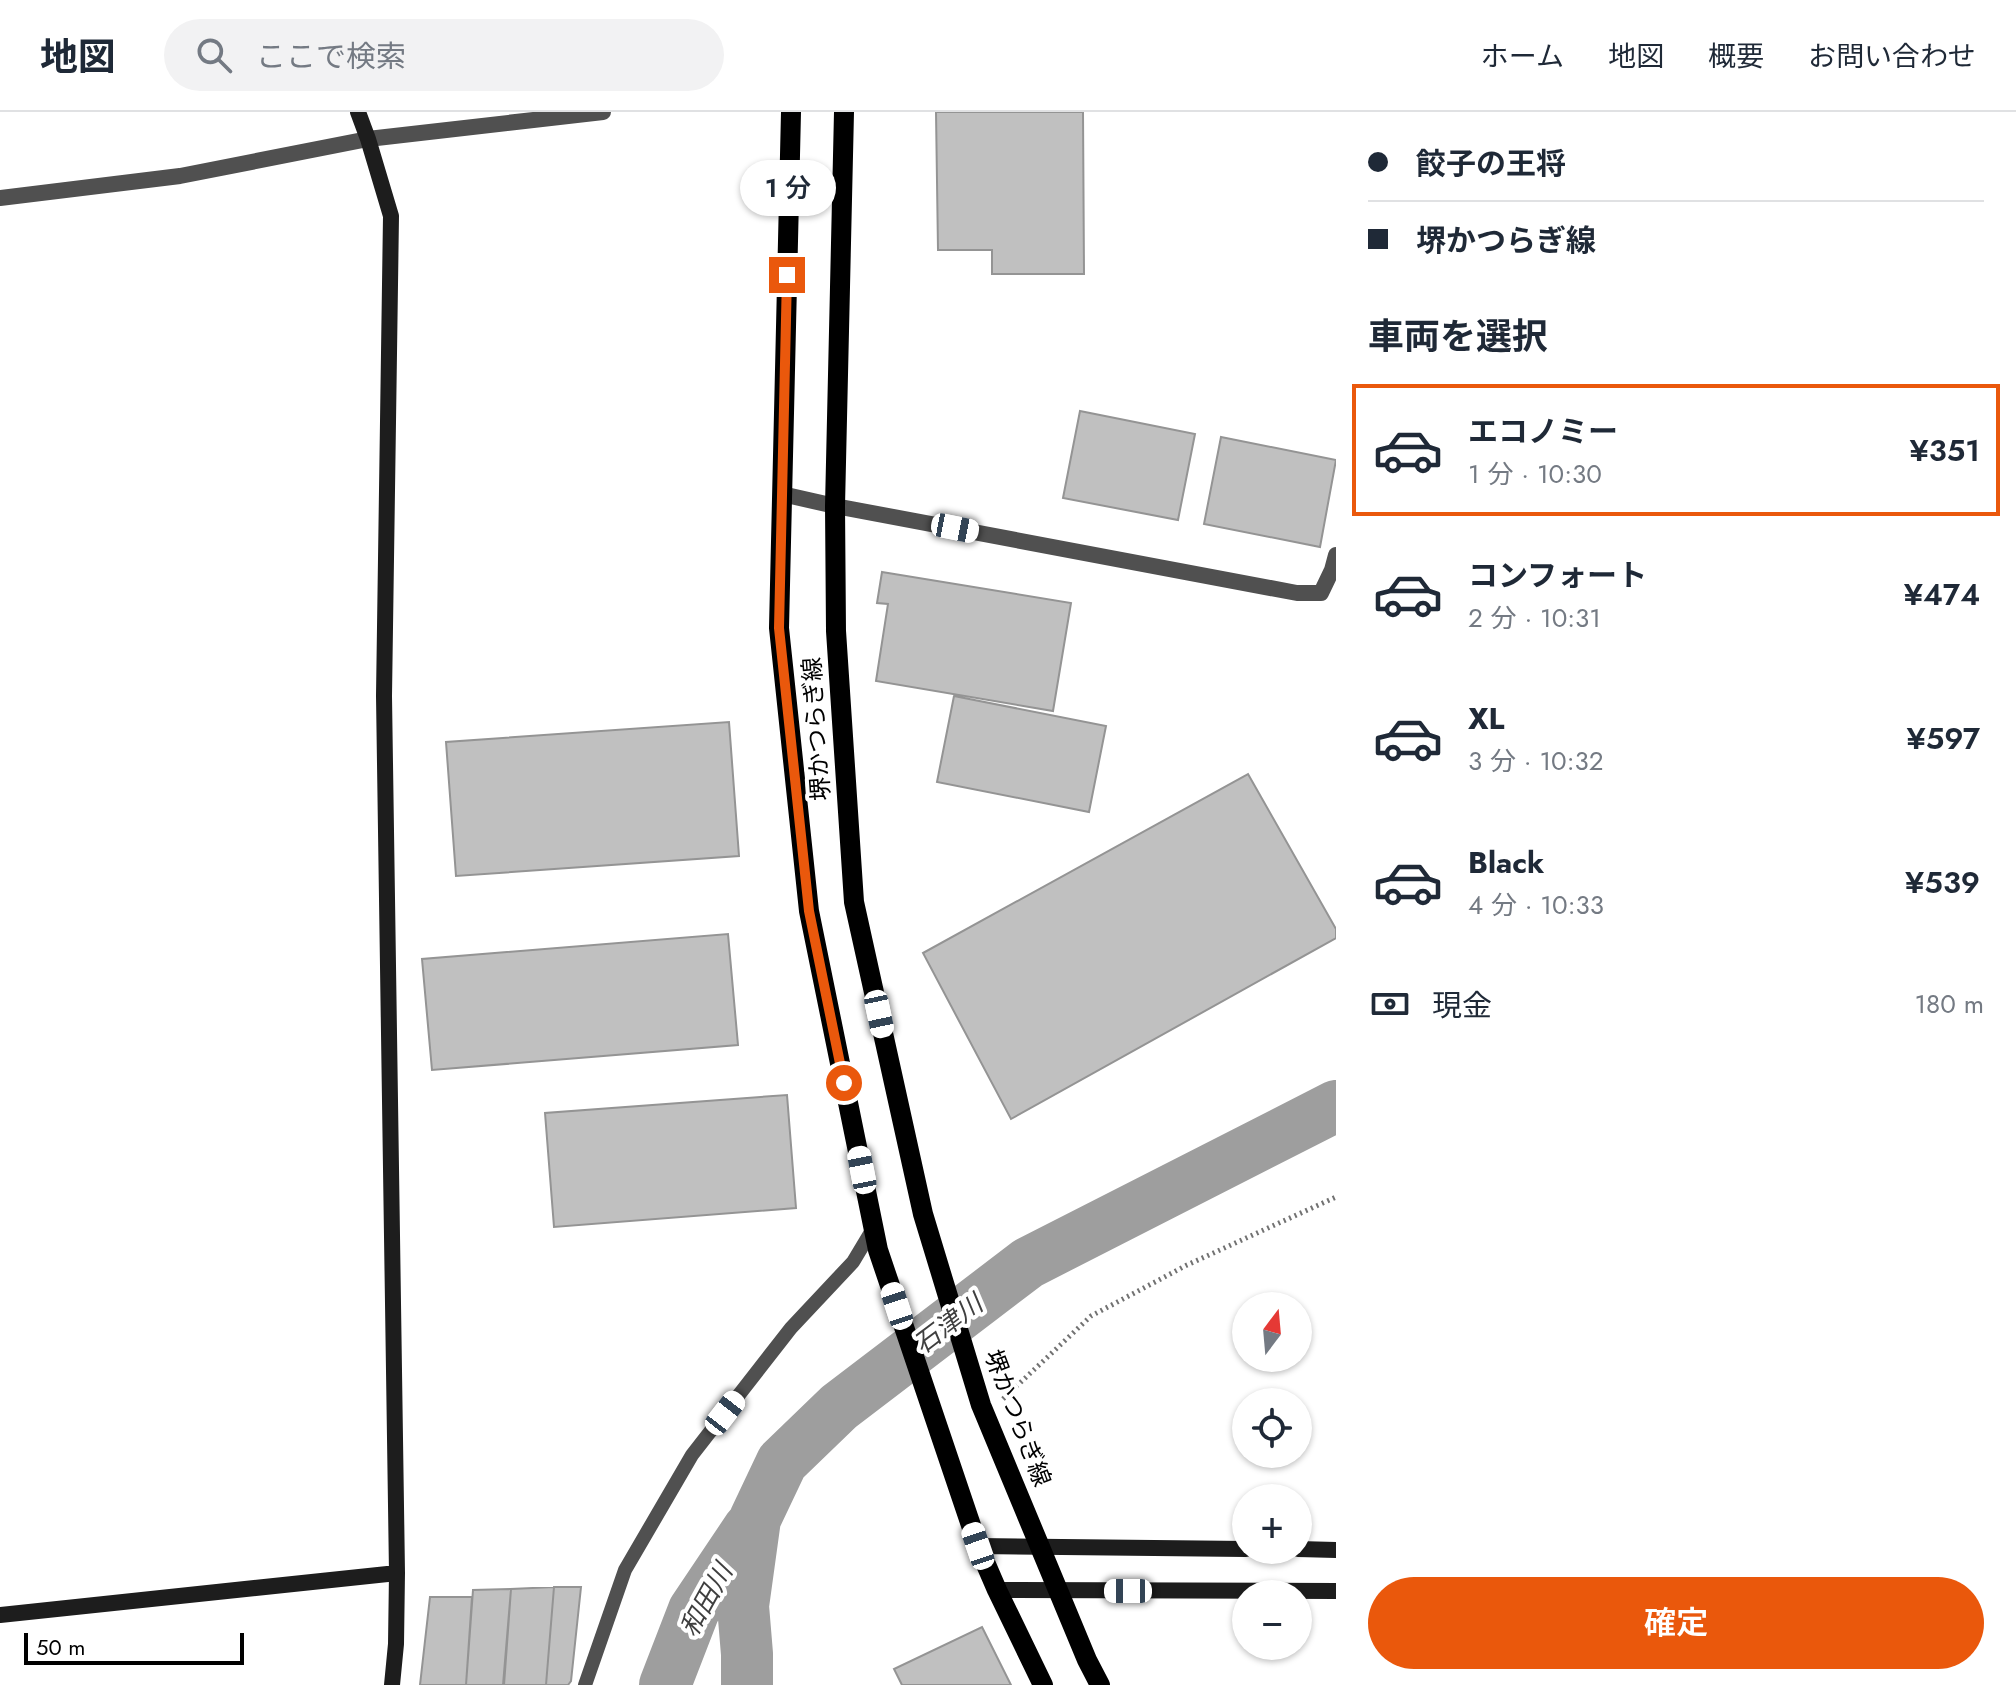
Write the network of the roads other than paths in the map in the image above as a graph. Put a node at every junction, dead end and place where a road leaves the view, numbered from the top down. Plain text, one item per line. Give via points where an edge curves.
1 (358, 112) edge
2 (603, 112) edge
3 (791, 112) edge
4 (844, 112) edge
5 (368, 139) junction
6 (0, 198) edge
7 (782, 494) junction
8 (835, 506) junction
9 (1336, 555) edge
10 (874, 1227) junction
11 (978, 1546) junction
12 (1040, 1546) junction
13 (1232, 1549) edge
14 (1312, 1549) edge
15 (1336, 1550) edge
16 (397, 1573) junction
17 (997, 1590) junction
18 (1059, 1590) junction
19 (1336, 1591) edge
20 (0, 1615) edge
21 (392, 1685) edge
22 (585, 1685) edge
23 (1043, 1685) edge
24 (1100, 1685) edge

1 - 5 street
2 - 5 street
3 - 7 main road, 堺かつらぎ線
4 - 8 main road, 堺かつらぎ線
5 - 6 street via 180,176
5 - 16 street via 391,216 384,696
7 - 8 street
7 - 10 main road, 堺かつらぎ線 via 779,628 809,911
8 - 9 street via 1297,593 1321,593
8 - 12 main road, 堺かつらぎ線 via 836,631 854,902 923,1214 984,1411
10 - 11 main road, 堺かつらぎ線
10 - 22 lane via 853,1262 791,1328 692,1455 625,1570
11 - 12 street
11 - 17 main road, 堺かつらぎ線
12 - 13 street
12 - 18 main road, 堺かつらぎ線
14 - 15 street
16 - 20 street
16 - 21 street
17 - 18 street
17 - 23 main road, 堺かつらぎ線
18 - 19 street
18 - 24 main road, 堺かつらぎ線

